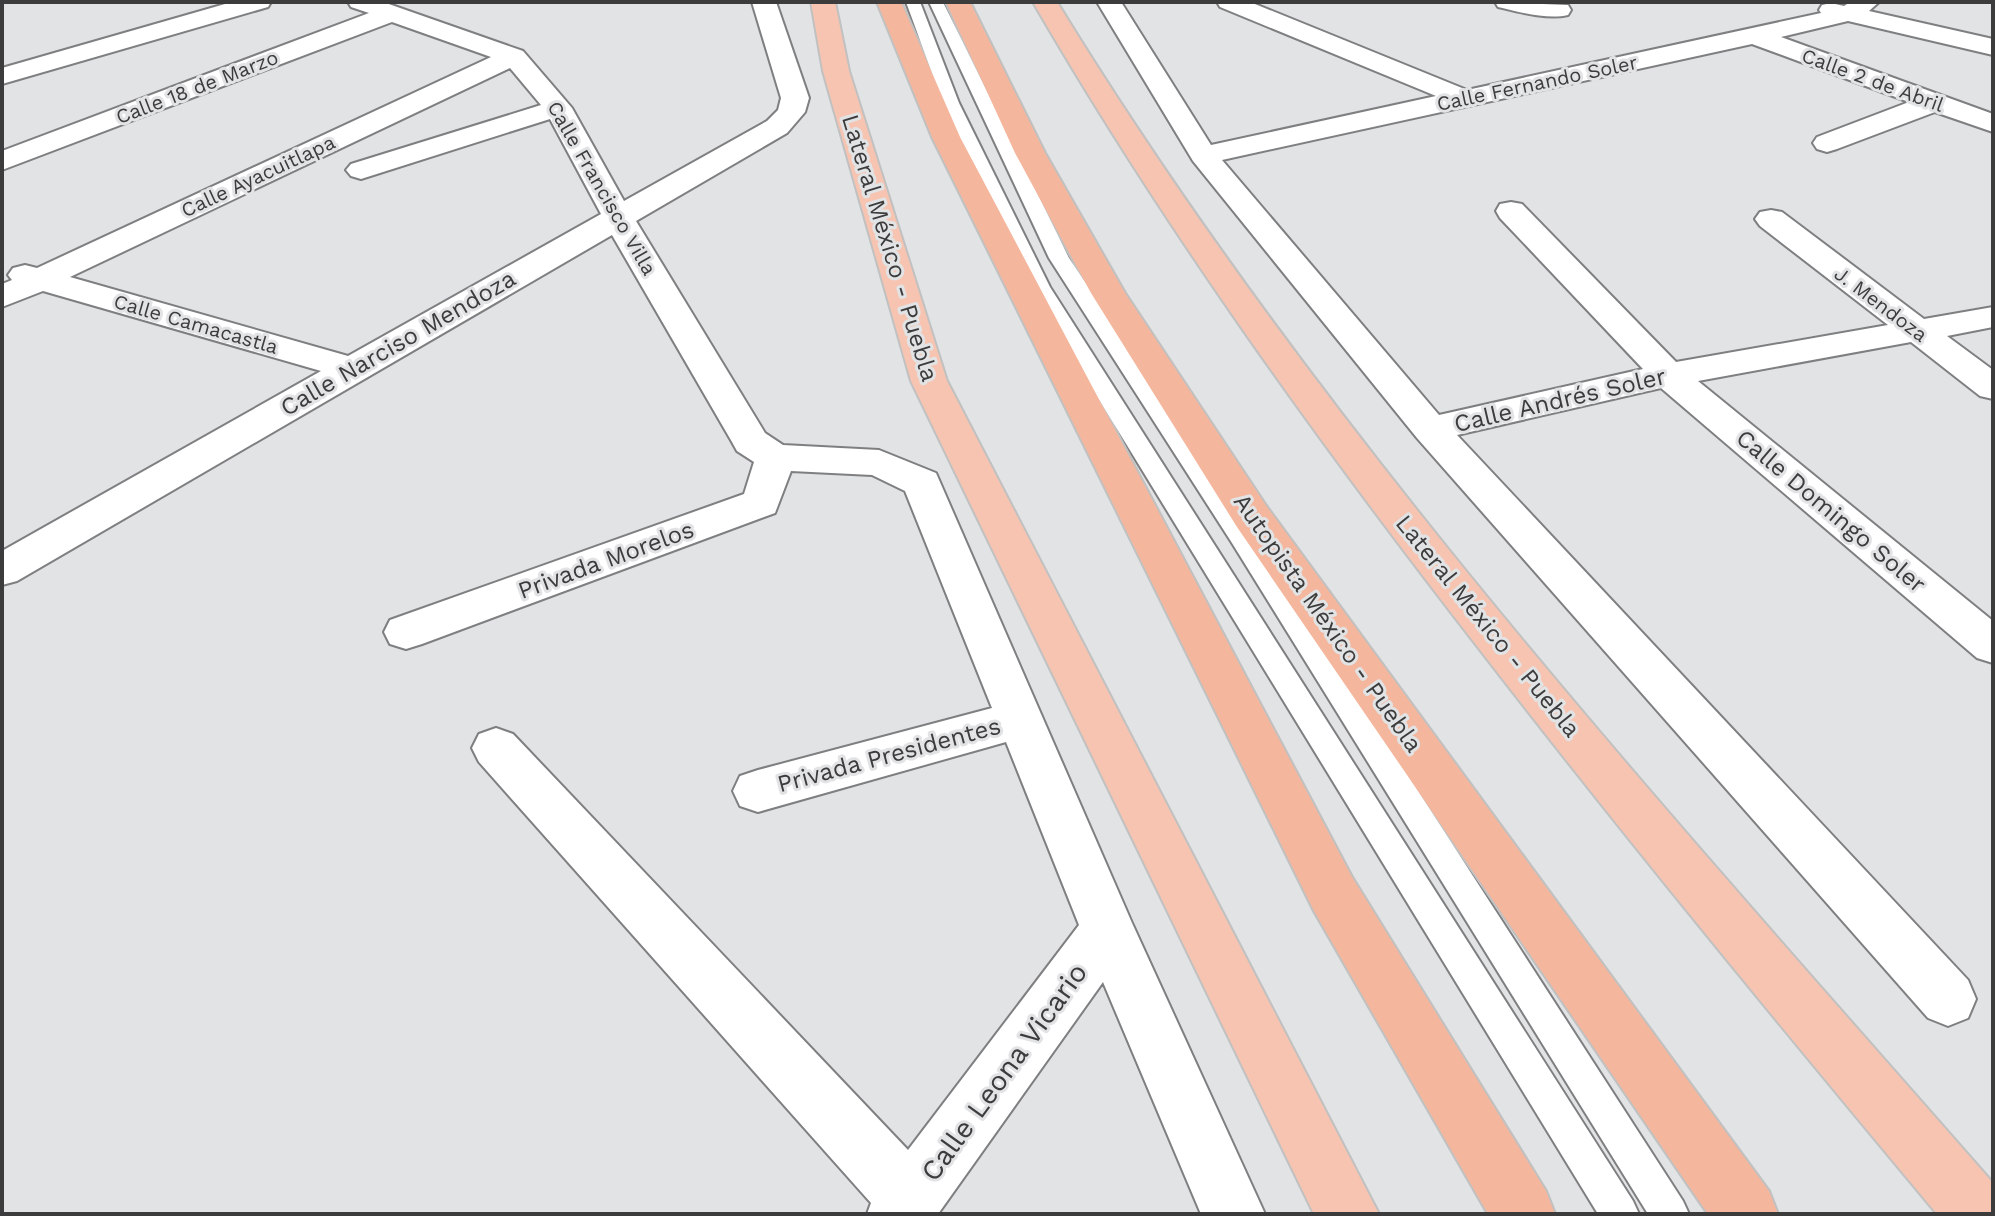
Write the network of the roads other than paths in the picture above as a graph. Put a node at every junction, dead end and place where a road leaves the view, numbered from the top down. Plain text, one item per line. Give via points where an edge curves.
1 (259, 2) edge
2 (360, 2) edge
3 (764, 2) edge
4 (823, 2) edge
5 (889, 2) edge
6 (913, 2) edge
7 (936, 2) edge
8 (958, 2) edge
9 (1045, 2) edge
10 (1109, 2) edge
11 (1229, 2) edge
12 (1507, 2) edge
13 (1798, 2) edge
14 (1857, 8) edge
15 (1559, 10) dead end
16 (392, 13) junction
17 (1754, 36) junction
18 (1993, 47) edge
19 (514, 56) junction
20 (2, 76) edge
21 (1464, 98) junction
22 (1933, 103) junction
23 (558, 108) junction
24 (847, 111) junction
25 (791, 112) junction
26 (1993, 124) edge
27 (1827, 143) dead end
28 (1203, 155) junction
29 (2, 161) edge
30 (361, 170) dead end
31 (1511, 211) dead end
32 (618, 218) junction
33 (1771, 219) dead end
34 (2, 268) edge
35 (39, 279) junction
36 (2, 297) edge
37 (1993, 317) edge
38 (1914, 331) junction
39 (353, 369) junction
40 (1668, 375) junction
41 (1993, 388) edge
42 (1430, 429) junction
43 (775, 458) junction
44 (2, 570) edge
45 (406, 632) dead end
46 (1993, 646) edge
47 (1021, 719) junction
48 (496, 748) dead end
49 (758, 791) dead end
50 (1108, 930) junction
51 (1948, 999) dead end
52 (905, 1206) edge
53 (1233, 1214) edge
54 (1347, 1214) edge
55 (1523, 1214) edge
56 (1620, 1214) edge
57 (1670, 1214) edge
58 (1746, 1214) edge
59 (1978, 1214) edge

1 - 20 street
2 - 16 street
3 - 25 street via 795,98
4 - 24 highway, Lateral México - Puebla
5 - 55 highway via 946,137 1333,894
6 - 56 lane via 951,103 1040,287
7 - 57 lane via 1059,258
8 - 58 highway, Autopista México - Puebla via 1030,153 1108,293 1252,517
9 - 59 highway, Lateral México - Puebla via 1080,64 1299,385 1701,889
10 - 28 street, Calle Andrés Soler
11 - 21 street
12 - 15 street
13 - 14 street
14 - 17 street, Calle Fernando Soler
14 - 18 street
16 - 19 street
16 - 29 street, Calle 18 de Marzo
17 - 21 street, Calle Fernando Soler
17 - 22 street, Calle 2 de Abril
19 - 23 street, Calle Francisco Villa
19 - 35 street, Calle Ayacuitlapa
21 - 28 street, Calle Fernando Soler
22 - 26 street, Calle 2 de Abril
22 - 27 street
23 - 30 street
23 - 32 street, Calle Francisco Villa
24 - 25 street
24 - 54 highway, Lateral México - Puebla via 929,381
25 - 32 street, Calle Narciso Mendoza via 777,127
28 - 42 street, Calle Andrés Soler
31 - 40 street, Calle Domingo Soler
32 - 39 street, Calle Narciso Mendoza
32 - 43 street, Calle Francisco Villa via 751,442
33 - 38 street, J. Mendoza
34 - 35 street, Calle Camacastla
35 - 36 street, Calle Ayacuitlapa
35 - 39 street, Calle Camacastla
37 - 38 street, Calle Andrés Soler
38 - 40 street, Calle Andrés Soler
38 - 41 street, J. Mendoza
39 - 44 street, Calle Narciso Mendoza
40 - 42 street, Calle Andrés Soler
40 - 46 street, Calle Domingo Soler
42 - 51 street
43 - 45 street, Privada Morelos via 761,503
43 - 47 street via 879,463 922,483
47 - 49 street, Privada Presidentes
47 - 50 street
48 - 52 street
50 - 52 street, Calle Leona Vicario
50 - 53 street

